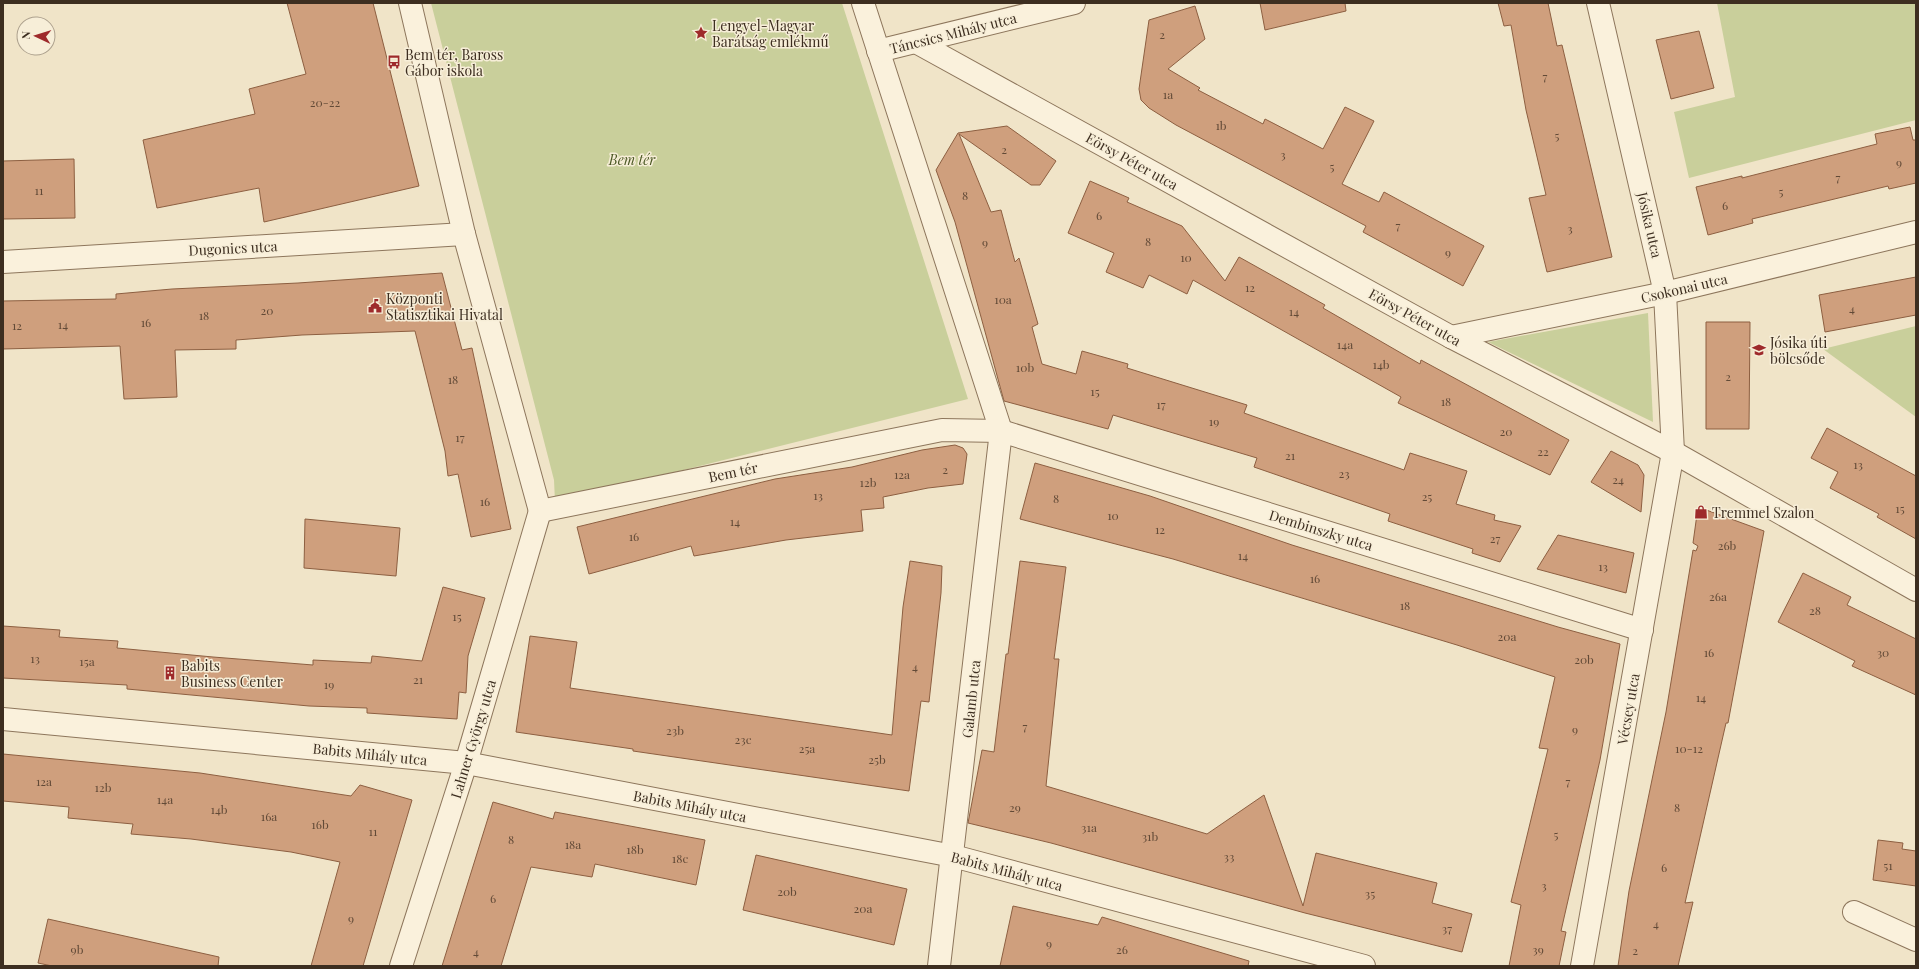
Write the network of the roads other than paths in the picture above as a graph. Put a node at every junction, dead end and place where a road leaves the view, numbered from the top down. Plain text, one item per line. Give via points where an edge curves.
1 (410, 3) edge
2 (863, 3) edge
3 (1074, 3) edge
4 (1598, 3) edge
5 (916, 42) junction
6 (878, 51) junction
7 (1916, 232) edge
8 (464, 234) junction
9 (3, 262) edge
10 (1665, 293) junction
11 (1451, 337) junction
12 (1001, 431) junction
13 (1673, 452) junction
14 (540, 512) junction
15 (1916, 590) edge
16 (1642, 630) junction
17 (3, 718) edge
18 (466, 764) junction
19 (953, 856) junction
20 (1854, 912) dead end
21 (1916, 940) edge
22 (1333, 962) edge
23 (402, 966) edge
24 (939, 966) edge
25 (1364, 966) edge
26 (1582, 966) edge

1 - 8 street
2 - 6 street
3 - 5 street, Táncsics Mihály utca
4 - 10 street, Jósika utca
5 - 6 street, Táncsics Mihály utca
5 - 11 street, Eörsy Péter utca
6 - 12 street
7 - 10 street, Csokonai utca
8 - 9 street, Dugonics utca
8 - 14 street
10 - 11 street, Csokonai utca
10 - 13 street, Jósika utca
11 - 13 street, Eörsy Péter utca
12 - 14 street, Bem tér via 942,430
12 - 16 street, Dembinszky utca
12 - 19 street, Galamb utca
13 - 15 street, Eörsy Péter utca
13 - 16 street, Vécsey utca
14 - 18 street, Lahner György utca
16 - 26 street, Vécsey utca
17 - 18 street, Babits Mihály utca
18 - 19 street, Babits Mihály utca
18 - 23 street, Lahner György utca
19 - 22 street, Babits Mihály utca
19 - 24 street, Galamb utca
20 - 21 street
22 - 25 street, Babits Mihály utca

